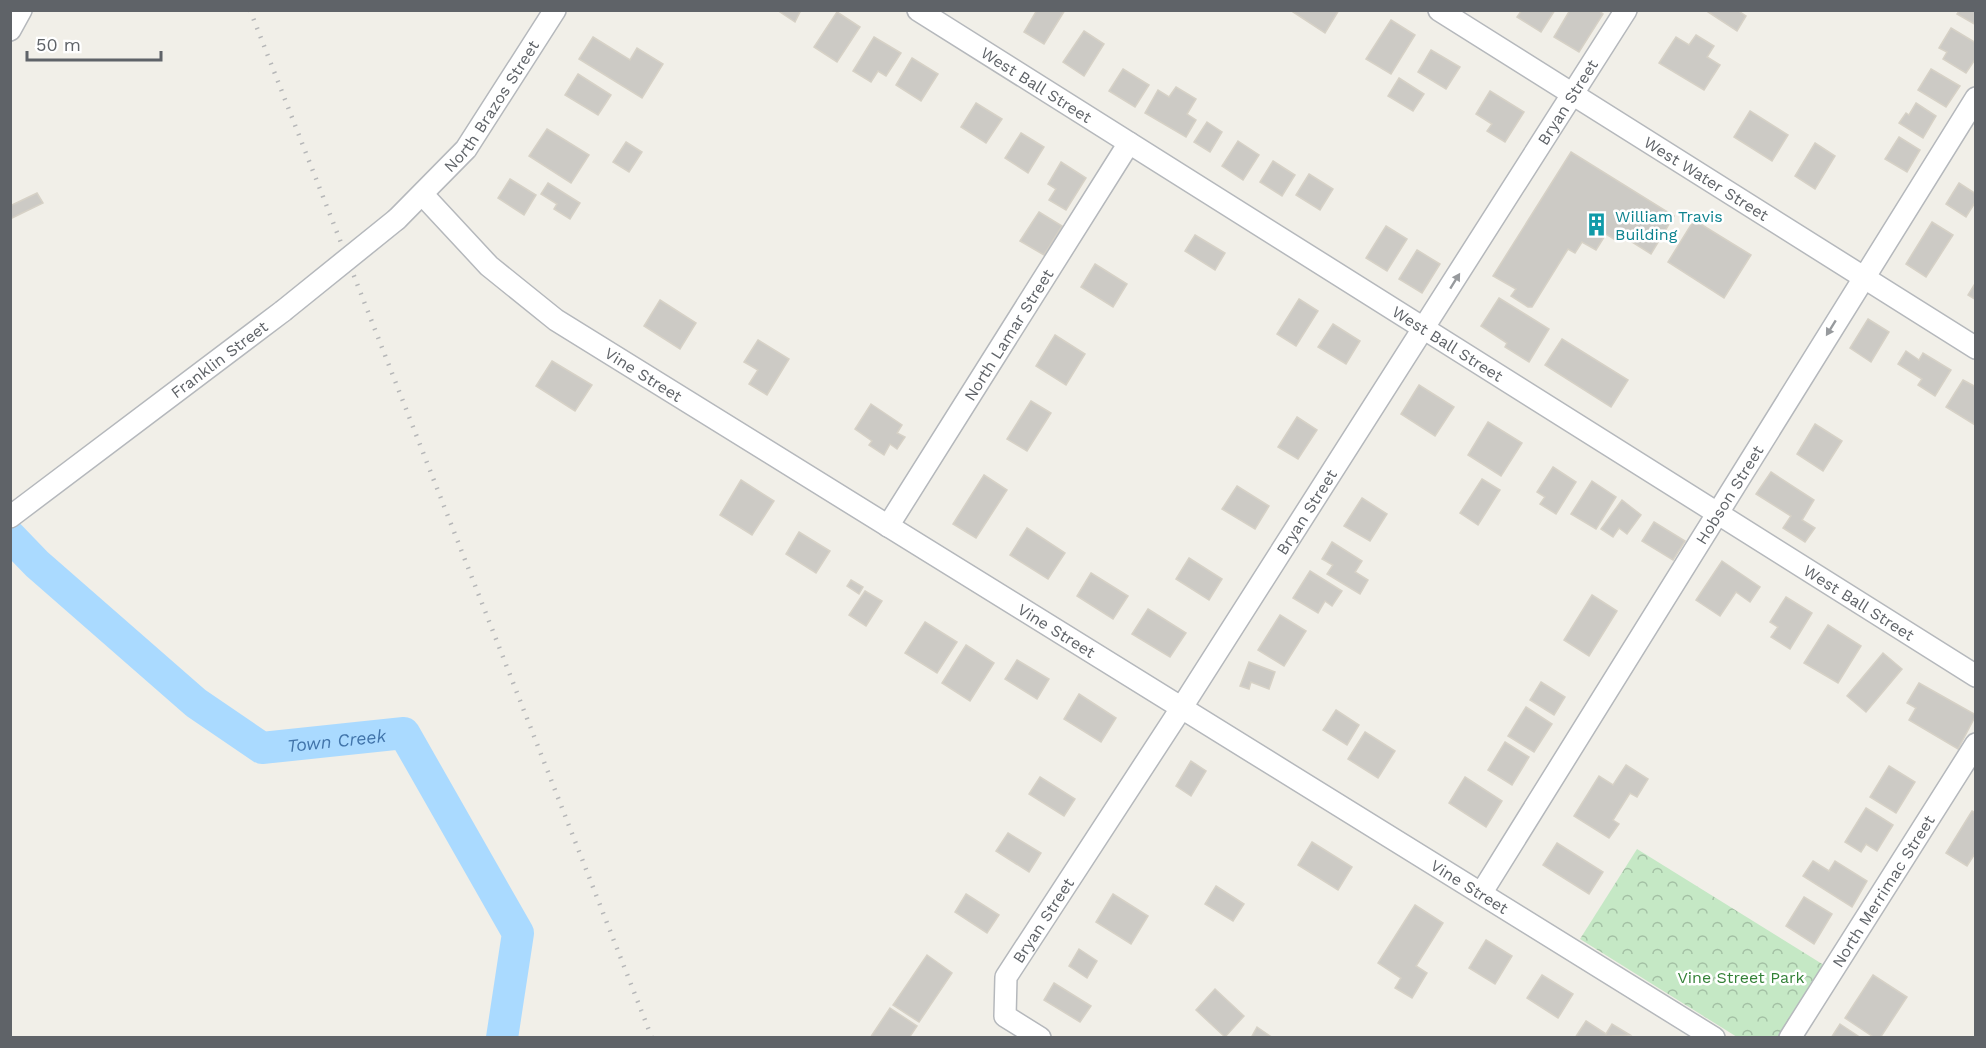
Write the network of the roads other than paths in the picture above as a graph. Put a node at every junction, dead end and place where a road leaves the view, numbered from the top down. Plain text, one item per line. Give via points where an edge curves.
1 (21, 10) edge
2 (555, 10) edge
3 (918, 10) edge
4 (1439, 10) edge
5 (1626, 10) edge
6 (10, 30) edge
7 (1572, 96) junction
8 (1976, 98) edge
9 (1129, 143) junction
10 (423, 195) junction
11 (1862, 278) junction
12 (1423, 330) junction
13 (1976, 348) edge
14 (1717, 514) junction
15 (10, 517) edge
16 (888, 526) junction
17 (1976, 676) edge
18 (1182, 707) junction
19 (1976, 744) edge
20 (1482, 892) junction
21 (1040, 1038) edge
22 (1714, 1038) edge
23 (1790, 1038) edge

1 - 6 street
2 - 10 street, North Brazos Street via 466,149
3 - 9 street, West Ball Street
4 - 7 street, West Water Street
5 - 7 street, Bryan Street
7 - 11 street, West Water Street
12 -> 7 street, Bryan Street
8 - 11 street, Hobson Street
9 - 12 street, West Ball Street
9 - 16 street, North Lamar Street
10 - 15 street, Franklin Street, bridge via 283,311
10 - 16 street, Vine Street via 489,266 556,320
11 - 13 street, West Water Street
11 -> 14 street, Hobson Street
12 - 14 street, West Ball Street
12 - 18 street, Bryan Street
14 - 17 street, West Ball Street
14 - 20 street, Hobson Street
16 - 18 street, Vine Street
18 - 20 street, Vine Street
18 - 21 street, Bryan Street via 1006,977 1005,1016
19 - 23 street, North Merrimac Street
20 - 22 street, Vine Street

